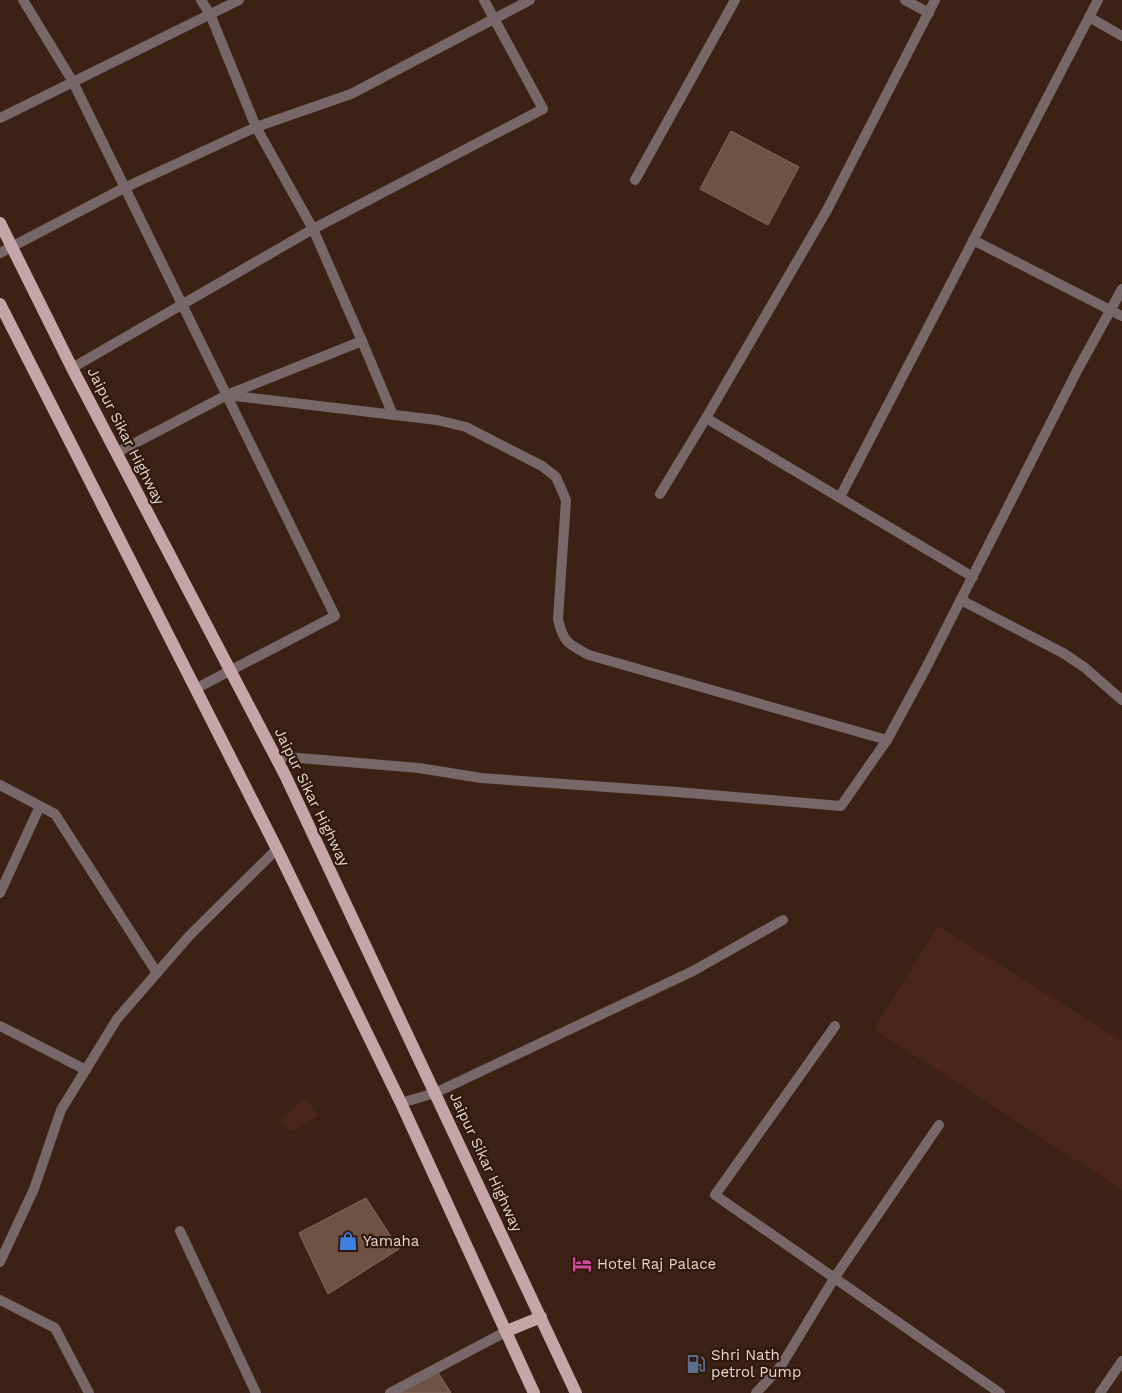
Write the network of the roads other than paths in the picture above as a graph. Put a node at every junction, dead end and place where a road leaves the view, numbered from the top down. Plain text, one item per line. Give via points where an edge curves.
1 (23, 0) edge
2 (201, 0) edge
3 (239, 0) edge
4 (484, 0) edge
5 (530, 0) edge
6 (735, 0) edge
7 (905, 0) edge
8 (935, 0) edge
9 (1098, 0) edge
10 (929, 13) junction
11 (210, 14) junction
12 (1089, 18) junction
13 (494, 19) junction
14 (1122, 36) edge
15 (73, 82) junction
16 (0, 118) edge
17 (256, 127) junction
18 (635, 180) dead end
19 (124, 188) junction
20 (0, 223) edge
21 (314, 229) junction
22 (973, 240) junction
23 (12, 247) junction
24 (0, 253) edge
25 (1122, 289) edge
26 (0, 304) edge
27 (183, 305) junction
28 (1111, 310) junction
29 (1122, 316) edge
30 (362, 341) junction
31 (72, 368) junction
32 (227, 395) junction
33 (393, 415) junction
34 (706, 418) junction
35 (116, 453) junction
36 (660, 494) dead end
37 (840, 497) junction
38 (973, 577) junction
39 (960, 600) junction
40 (230, 671) junction
41 (197, 688) junction
42 (1122, 700) edge
43 (887, 740) junction
44 (275, 756) junction
45 (0, 785) edge
46 (40, 806) junction
47 (278, 849) junction
48 (0, 893) edge
49 (783, 920) dead end
50 (157, 973) junction
51 (0, 1026) edge
52 (834, 1026) dead end
53 (86, 1070) junction
54 (436, 1093) junction
55 (401, 1103) junction
56 (939, 1124) dead end
57 (180, 1231) dead end
58 (0, 1262) edge
59 (835, 1276) junction
60 (0, 1300) edge
61 (541, 1317) junction
62 (507, 1331) junction
63 (1122, 1361) edge
64 (89, 1393) edge
65 (256, 1393) edge
66 (390, 1393) edge
67 (534, 1393) edge
68 (576, 1393) edge
69 (756, 1393) edge
70 (1000, 1393) edge
71 (1100, 1393) edge

1 - 15 street
2 - 11 street
3 - 11 street
4 - 13 street
5 - 13 street
6 - 18 street
7 - 10 street
8 - 10 street
9 - 12 street
10 - 34 street via 827,210
11 - 15 street
11 - 17 street
12 - 14 street
12 - 22 street
13 - 17 street via 351,94
13 - 21 street via 543,108
15 - 16 street
15 - 19 street
17 - 19 street
17 - 21 street
19 - 23 street
19 - 27 street
20 - 23 main road, Jaipur Sikar Highway
21 - 27 street
21 - 30 street
22 - 28 street
22 - 37 street
23 - 24 street
23 - 31 main road, Jaipur Sikar Highway
25 - 28 street
26 - 41 main road
27 - 31 street
27 - 32 street
28 - 29 street
28 - 38 street via 1078,368
30 - 32 street
30 - 33 street
31 - 35 main road, Jaipur Sikar Highway
32 - 33 street
32 - 35 street
32 - 40 street via 335,616
33 - 43 street via 466,427 542,466 556,477 566,500 558,619 562,635 573,646 589,655
34 - 36 street
34 - 37 street
35 - 40 main road, Jaipur Sikar Highway
37 - 38 street
38 - 39 street
39 - 42 street via 1063,653
39 - 43 street
40 - 41 street
40 - 44 main road, Jaipur Sikar Highway
41 - 47 main road
43 - 44 street via 841,806 481,778 419,768
44 - 54 main road, Jaipur Sikar Highway
45 - 46 street
46 - 48 street
46 - 50 street via 55,814
47 - 50 street via 189,936
47 - 55 main road
49 - 54 street via 693,971
50 - 53 street via 117,1019
51 - 53 street
52 - 59 street via 715,1195
53 - 58 street via 61,1110 34,1189
54 - 55 street
54 - 61 main road, Jaipur Sikar Highway
55 - 62 main road
56 - 59 street
57 - 65 street
59 - 69 street via 781,1366
59 - 70 street
60 - 64 street via 55,1328
61 - 62 main road
61 - 68 main road, Jaipur Sikar Highway
62 - 66 street
62 - 67 main road
63 - 71 street

